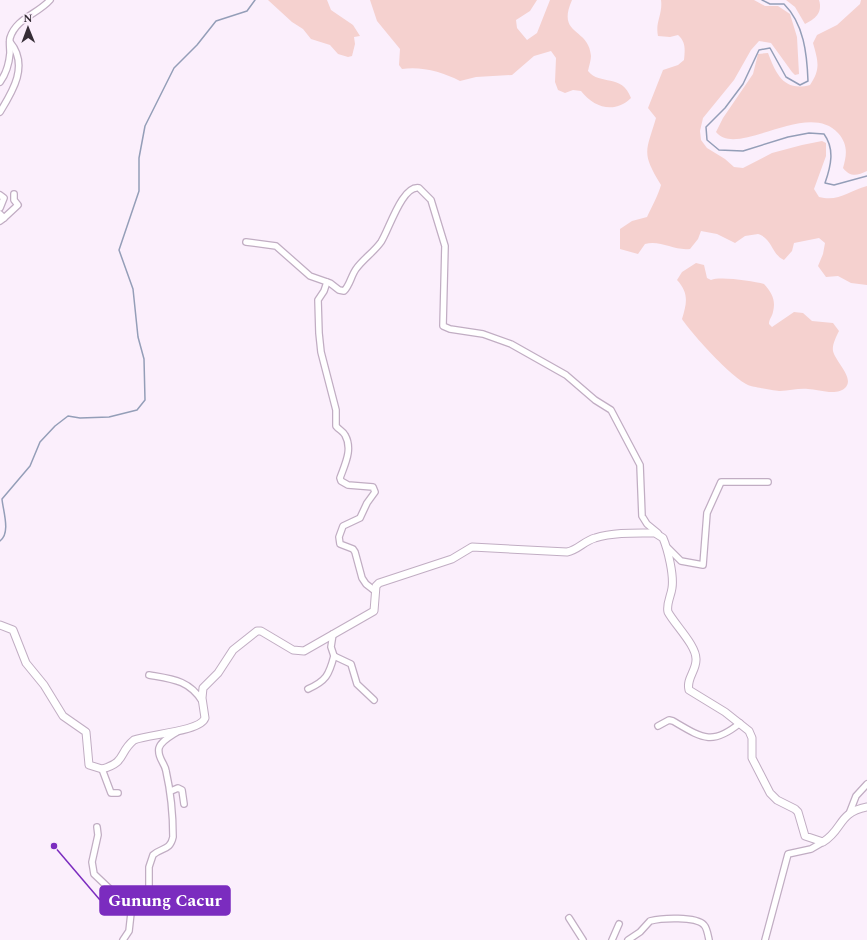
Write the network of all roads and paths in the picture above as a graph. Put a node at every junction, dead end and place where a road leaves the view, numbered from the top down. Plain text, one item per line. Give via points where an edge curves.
1 (50, 0) edge
2 (10, 42) junction
3 (0, 82) edge
4 (0, 112) edge
5 (14, 194) dead end
6 (0, 195) edge
7 (0, 208) edge
8 (1, 218) edge
9 (246, 242) dead end
10 (327, 282) junction
11 (768, 482) dead end
12 (660, 535) junction
13 (665, 545) junction
14 (375, 591) junction
15 (0, 625) edge
16 (333, 634) junction
17 (334, 656) junction
18 (150, 676) dead end
19 (308, 689) dead end
20 (374, 700) dead end
21 (202, 701) junction
22 (740, 723) junction
23 (658, 726) dead end
24 (181, 729) junction
25 (102, 769) junction
26 (867, 784) edge
27 (171, 791) junction
28 (118, 793) dead end
29 (184, 804) dead end
30 (867, 807) edge
31 (849, 814) junction
32 (97, 826) dead end
33 (823, 842) junction
34 (131, 909) junction
35 (569, 918) dead end
36 (619, 924) dead end
37 (123, 940) edge
38 (583, 940) edge
39 (612, 940) edge
40 (628, 940) edge
41 (709, 940) edge
42 (765, 940) edge

1 - 2 street via 19,24
2 - 3 street via 7,68
2 - 4 street via 18,54 18,72 13,90
5 - 8 street via 14,200 18,205
6 - 7 street via 4,198
9 - 10 street via 276,246 310,276
10 - 12 street via 344,291 356,268 381,242 401,200 410,190 419,188 431,200 445,246 443,326 504,341 566,375 611,410 640,465 642,516
10 - 14 street via 318,300 319,333 321,352 336,410 336,426 348,442 348,452 340,478 348,486 373,487 375,492 360,518 344,526 339,541 356,552 362,578
11 - 13 street via 721,482 707,513 703,565 681,561
12 - 13 street
12 - 14 street via 650,533 601,536 567,552 472,546 452,559 379,583
13 - 22 street via 672,585 668,612 696,654 696,664 688,684 690,690
14 - 16 street via 374,611
15 - 25 street via 12,630 26,663 44,685 63,716 86,732 89,765
16 - 17 street via 331,647
16 - 21 street via 302,652 261,631 255,632 233,650 218,673 206,684 202,691
17 - 19 street via 324,680
17 - 20 street via 351,664 357,684
18 - 21 street via 183,682 195,690
21 - 24 street via 204,721
22 - 23 street via 724,735 711,738 669,720
22 - 33 street via 750,733 752,758 773,797 798,812 804,836
24 - 25 street via 134,740 119,762
24 - 27 street via 163,742 159,751 159,756 166,767
25 - 28 street via 111,793
26 - 31 street via 856,796
27 - 29 street via 178,788 182,790
27 - 34 street via 172,842 169,847 153,855 149,867 148,892 133,901
30 - 31 street
31 - 33 street via 841,820 832,836
32 - 34 street via 98,835 92,862 94,874
33 - 42 street via 812,850 788,854
34 - 37 street via 129,930
35 - 38 street
36 - 39 street
40 - 41 street via 650,921 687,919 704,925

